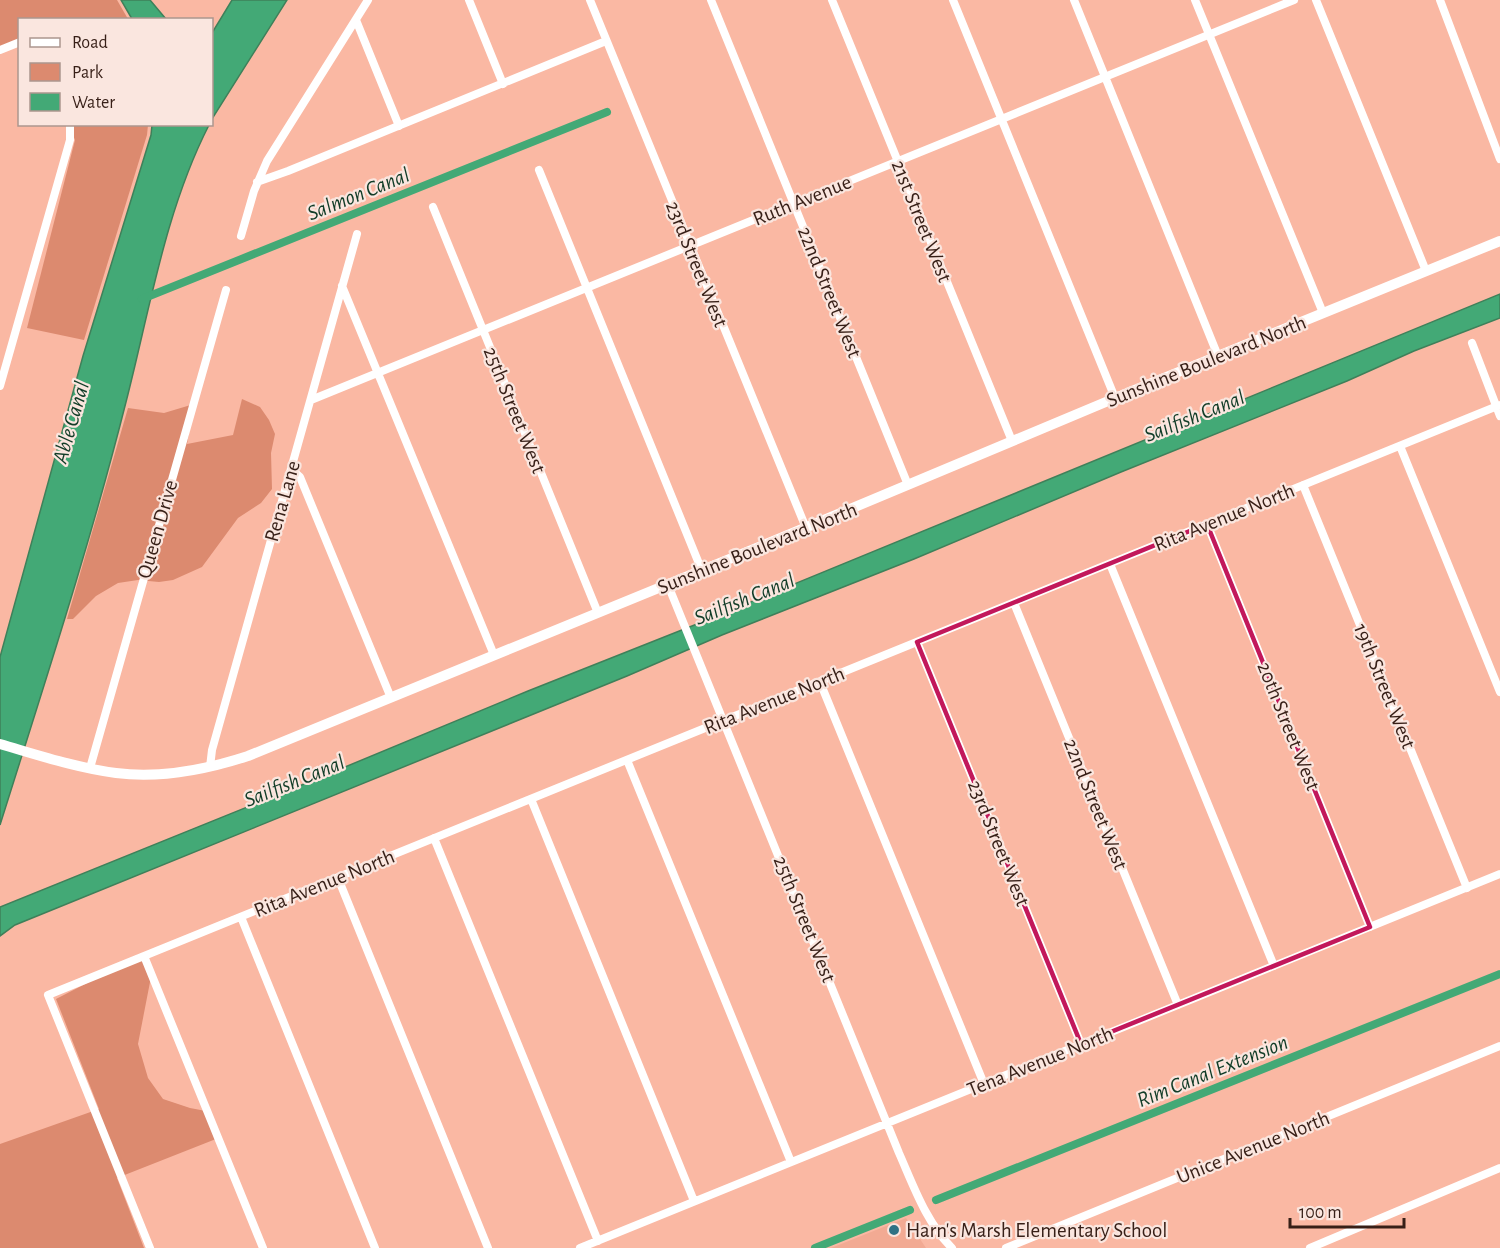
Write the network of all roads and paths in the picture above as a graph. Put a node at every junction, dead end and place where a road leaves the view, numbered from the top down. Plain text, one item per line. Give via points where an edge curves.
1 (368, 0) edge
2 (469, 0) edge
3 (590, 0) edge
4 (711, 0) edge
5 (832, 0) edge
6 (953, 0) edge
7 (1074, 0) edge
8 (1195, 0) edge
9 (1294, 0) edge
10 (1316, 0) edge
11 (1440, 0) edge
12 (356, 20) junction
13 (1209, 35) junction
14 (606, 41) junction
15 (18, 43) edge
16 (0, 50) edge
17 (1105, 77) junction
18 (503, 84) junction
19 (1001, 119) junction
20 (70, 126) edge
21 (399, 126) junction
22 (1500, 159) edge
23 (898, 161) junction
24 (539, 170) dead end
25 (257, 182) junction
26 (794, 204) junction
27 (433, 207) dead end
28 (357, 234) dead end
29 (241, 236) dead end
30 (1500, 241) edge
31 (690, 246) junction
32 (1426, 271) junction
33 (342, 286) junction
34 (586, 288) junction
35 (226, 290) dead end
36 (1323, 313) junction
37 (483, 330) junction
38 (1472, 343) dead end
39 (1218, 356) junction
40 (379, 373) junction
41 (0, 386) edge
42 (1115, 398) junction
43 (311, 400) junction
44 (1498, 406) edge
45 (1500, 416) edge
46 (1012, 441) junction
47 (1400, 446) junction
48 (291, 470) junction
49 (908, 485) junction
50 (1303, 485) junction
51 (1207, 524) junction
52 (806, 528) junction
53 (1110, 564) junction
54 (702, 571) junction
55 (668, 585) junction
56 (1014, 603) junction
57 (598, 613) junction
58 (917, 642) junction
59 (494, 656) junction
60 (820, 682) junction
61 (1500, 692) edge
62 (391, 698) junction
63 (724, 721) junction
64 (0, 744) edge
65 (627, 760) junction
66 (210, 767) junction
67 (90, 768) junction
68 (531, 799) junction
69 (434, 838) junction
70 (1500, 874) edge
71 (338, 878) junction
72 (1467, 888) junction
73 (241, 917) junction
74 (1370, 927) junction
75 (144, 956) junction
76 (1274, 966) junction
77 (1178, 1005) junction
78 (1081, 1044) junction
79 (1500, 1047) edge
80 (984, 1084) junction
81 (888, 1123) junction
82 (791, 1162) junction
83 (1500, 1168) edge
84 (694, 1201) junction
85 (598, 1240) junction
86 (150, 1248) edge
87 (263, 1248) edge
88 (375, 1248) edge
89 (488, 1248) edge
90 (580, 1248) edge
91 (952, 1248) edge
92 (1006, 1248) edge
93 (1310, 1248) edge

1 - 12 street
2 - 18 street
3 - 14 street, 23rd Street West
4 - 26 street, 22nd Street West
5 - 23 street, 21st Street West
6 - 19 street
7 - 17 street
8 - 13 street
9 - 13 street, Ruth Avenue
10 - 32 street
11 - 22 street
12 - 21 street
12 - 25 street
13 - 17 street, Ruth Avenue
13 - 36 street
14 - 18 street
14 - 31 street, 23rd Street West
15 - 16 street
17 - 19 street, Ruth Avenue
17 - 39 street
18 - 21 street
19 - 23 street, Ruth Avenue
19 - 42 street
20 - 41 street via 70,140
21 - 25 street
23 - 26 street, Ruth Avenue
23 - 46 street, 21st Street West
24 - 34 street
25 - 29 street
26 - 31 street, Ruth Avenue
26 - 49 street, 22nd Street West
27 - 37 street, 25th Street West
28 - 33 street, Rena Lane
30 - 32 street, Sunshine Boulevard North
31 - 34 street, Ruth Avenue
31 - 52 street, 23rd Street West
32 - 36 street, Sunshine Boulevard North
33 - 40 street
33 - 43 street, Rena Lane
34 - 37 street, Ruth Avenue
34 - 54 street
35 - 67 street, Queen Drive
36 - 39 street, Sunshine Boulevard North
37 - 40 street, Ruth Avenue
37 - 57 street, 25th Street West
38 - 44 street
39 - 42 street, Sunshine Boulevard North
40 - 43 street, Ruth Avenue
40 - 59 street
42 - 46 street, Sunshine Boulevard North
43 - 48 street, Rena Lane
44 - 45 street
44 - 47 street, Rita Avenue North
46 - 49 street, Sunshine Boulevard North
47 - 50 street, Rita Avenue North
47 - 61 street
48 - 62 street via 300,477
48 - 66 street, Rena Lane
49 - 52 street, Sunshine Boulevard North
50 - 51 street, Rita Avenue North
50 - 72 street, 19th Street West
51 - 53 street, Rita Avenue North
51 - 74 street, 20th Street West
52 - 54 street, Sunshine Boulevard North
53 - 56 street, Rita Avenue North
53 - 76 street
54 - 55 street, Sunshine Boulevard North
55 - 57 street, Sunshine Boulevard North
55 - 63 street, 25th Street West
56 - 58 street, Rita Avenue North
56 - 77 street, 22nd Street West
57 - 59 street, Sunshine Boulevard North
58 - 60 street, Rita Avenue North
58 - 78 street, 23rd Street West
59 - 62 street, Sunshine Boulevard North
60 - 63 street, Rita Avenue North
60 - 80 street
62 - 66 street, Sunshine Boulevard North via 248,756
63 - 65 street, Rita Avenue North
63 - 81 street, 25th Street West
64 - 67 street, Sunshine Boulevard North
65 - 68 street, Rita Avenue North
65 - 82 street
66 - 67 street, Sunshine Boulevard North via 158,775
68 - 69 street, Rita Avenue North
68 - 84 street
69 - 71 street, Rita Avenue North
69 - 85 street
70 - 72 street, Tena Avenue North
71 - 73 street, Rita Avenue North
71 - 89 street
72 - 74 street, Tena Avenue North
73 - 75 street, Rita Avenue North
73 - 88 street
74 - 76 street, Tena Avenue North
75 - 86 street, Rita Avenue North via 48,995
75 - 87 street
76 - 77 street, Tena Avenue North
77 - 78 street, Tena Avenue North
78 - 80 street, Tena Avenue North
79 - 92 street, Unice Avenue North
80 - 81 street, Tena Avenue North
81 - 82 street, Tena Avenue North
81 - 91 street, 25th Street West via 923,1208
82 - 84 street, Tena Avenue North
83 - 93 street
84 - 85 street, Tena Avenue North
85 - 90 street, Tena Avenue North

